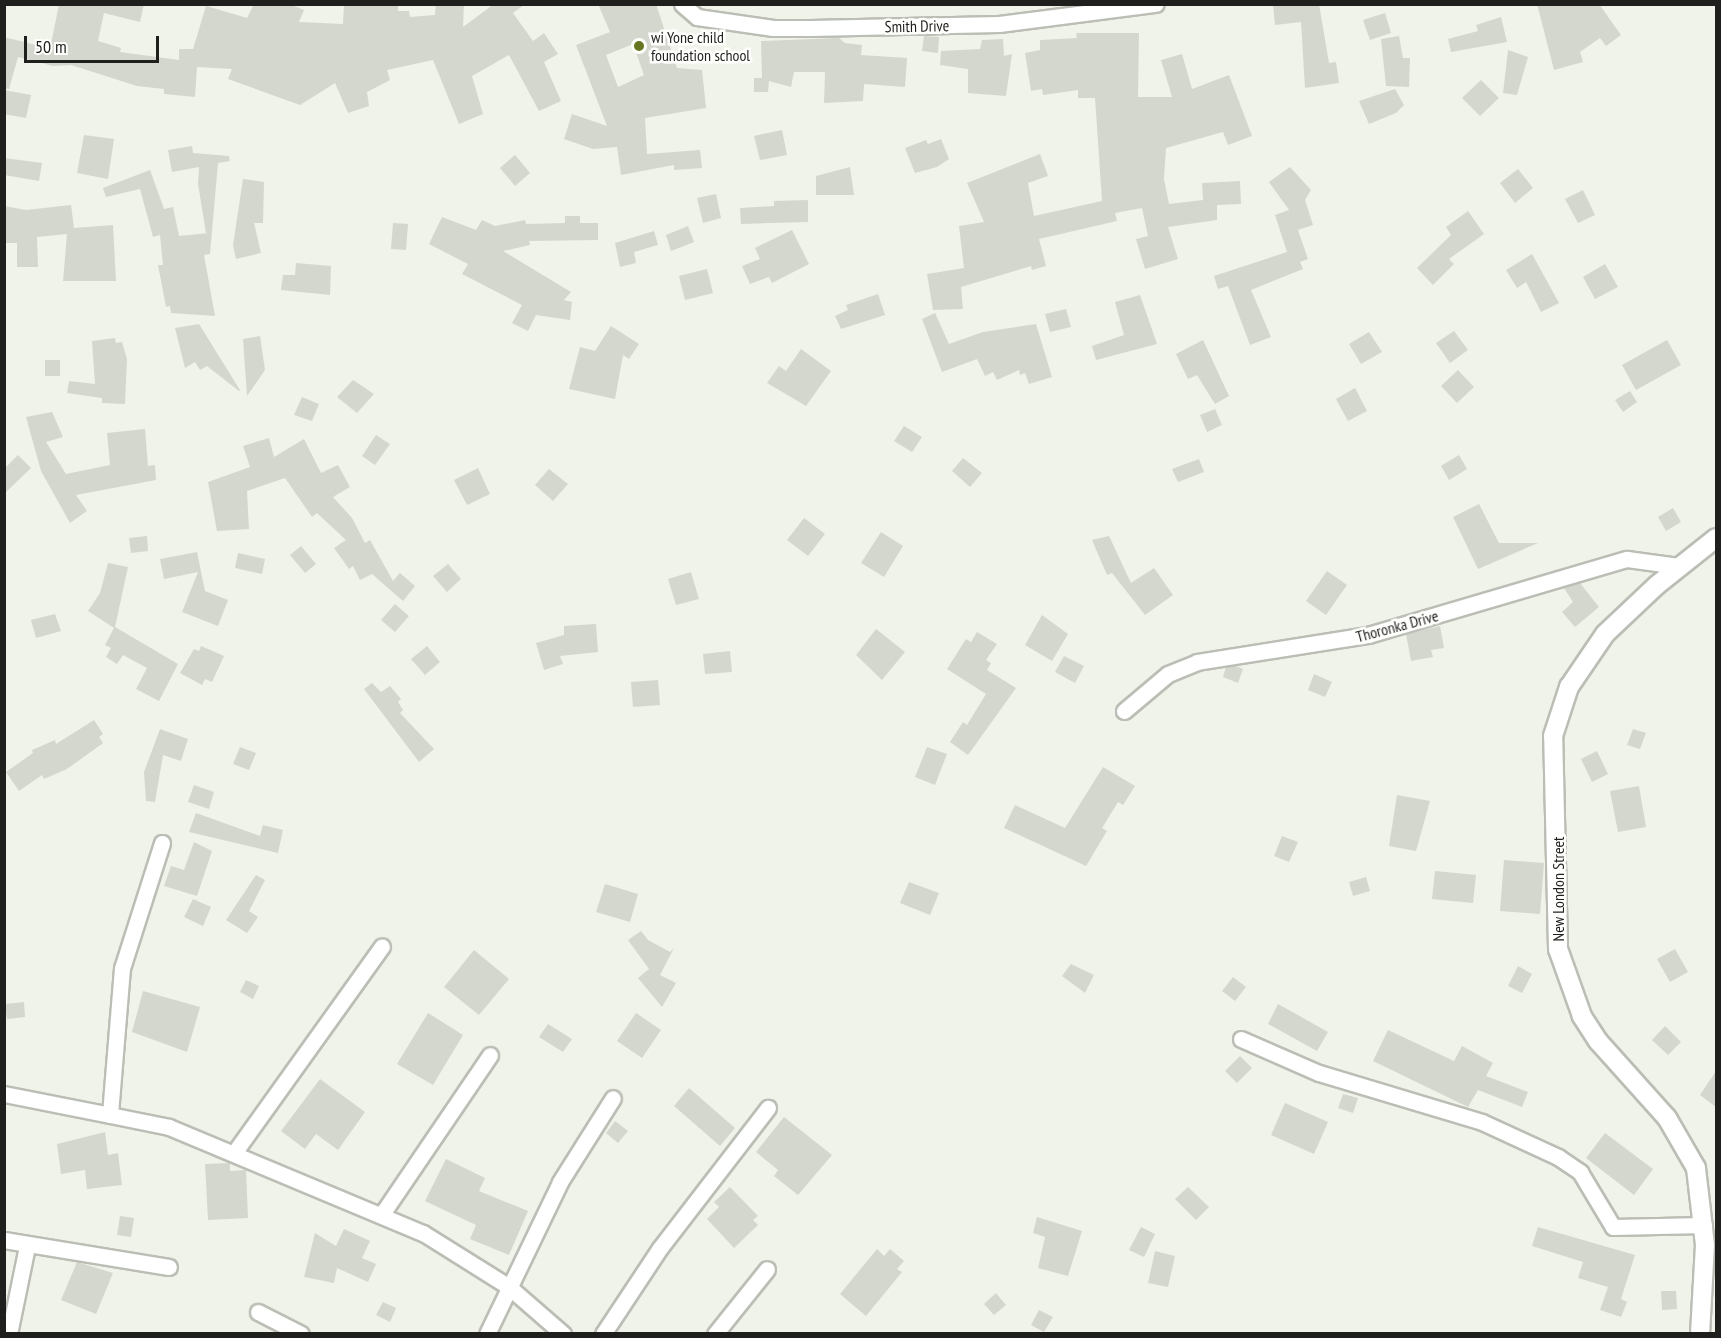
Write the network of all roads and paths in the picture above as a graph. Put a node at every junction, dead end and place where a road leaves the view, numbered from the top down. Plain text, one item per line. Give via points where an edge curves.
1 (682, 4) edge
2 (1156, 4) edge
3 (1716, 538) edge
4 (1679, 566) junction
5 (1124, 711) dead end
6 (162, 843) dead end
7 (382, 946) dead end
8 (1241, 1039) dead end
9 (490, 1055) dead end
10 (4, 1094) edge
11 (613, 1098) dead end
12 (768, 1108) dead end
13 (111, 1115) junction
14 (234, 1153) junction
15 (382, 1214) junction
16 (1704, 1224) junction
17 (4, 1240) edge
18 (27, 1246) junction
19 (169, 1267) dead end
20 (767, 1269) dead end
21 (509, 1287) junction
22 (258, 1312) dead end
23 (9, 1334) edge
24 (301, 1334) edge
25 (487, 1334) edge
26 (563, 1334) edge
27 (603, 1334) edge
28 (715, 1334) edge
29 (1700, 1334) edge

1 - 2 street, Smith Drive via 697,17 773,28 810,28 999,24
3 - 4 street, New London Street
4 - 5 street, Thoronka Drive via 1627,559 1368,635 1197,662 1168,674
4 - 16 street, New London Street via 1605,634 1574,679 1557,717 1553,736 1556,927 1558,949 1582,1016 1598,1041 1682,1140 1696,1168
6 - 13 street via 122,968
7 - 14 street
8 - 16 street via 1319,1073 1482,1122 1558,1156 1580,1172 1613,1227
9 - 15 street
10 - 13 street
11 - 21 street via 560,1182
12 - 27 street via 660,1248
13 - 14 street via 169,1127
14 - 15 street
15 - 21 street via 458,1253
16 - 29 street, New London Street
17 - 18 street
18 - 19 street
18 - 23 street
20 - 28 street
21 - 25 street
21 - 26 street
22 - 24 street

